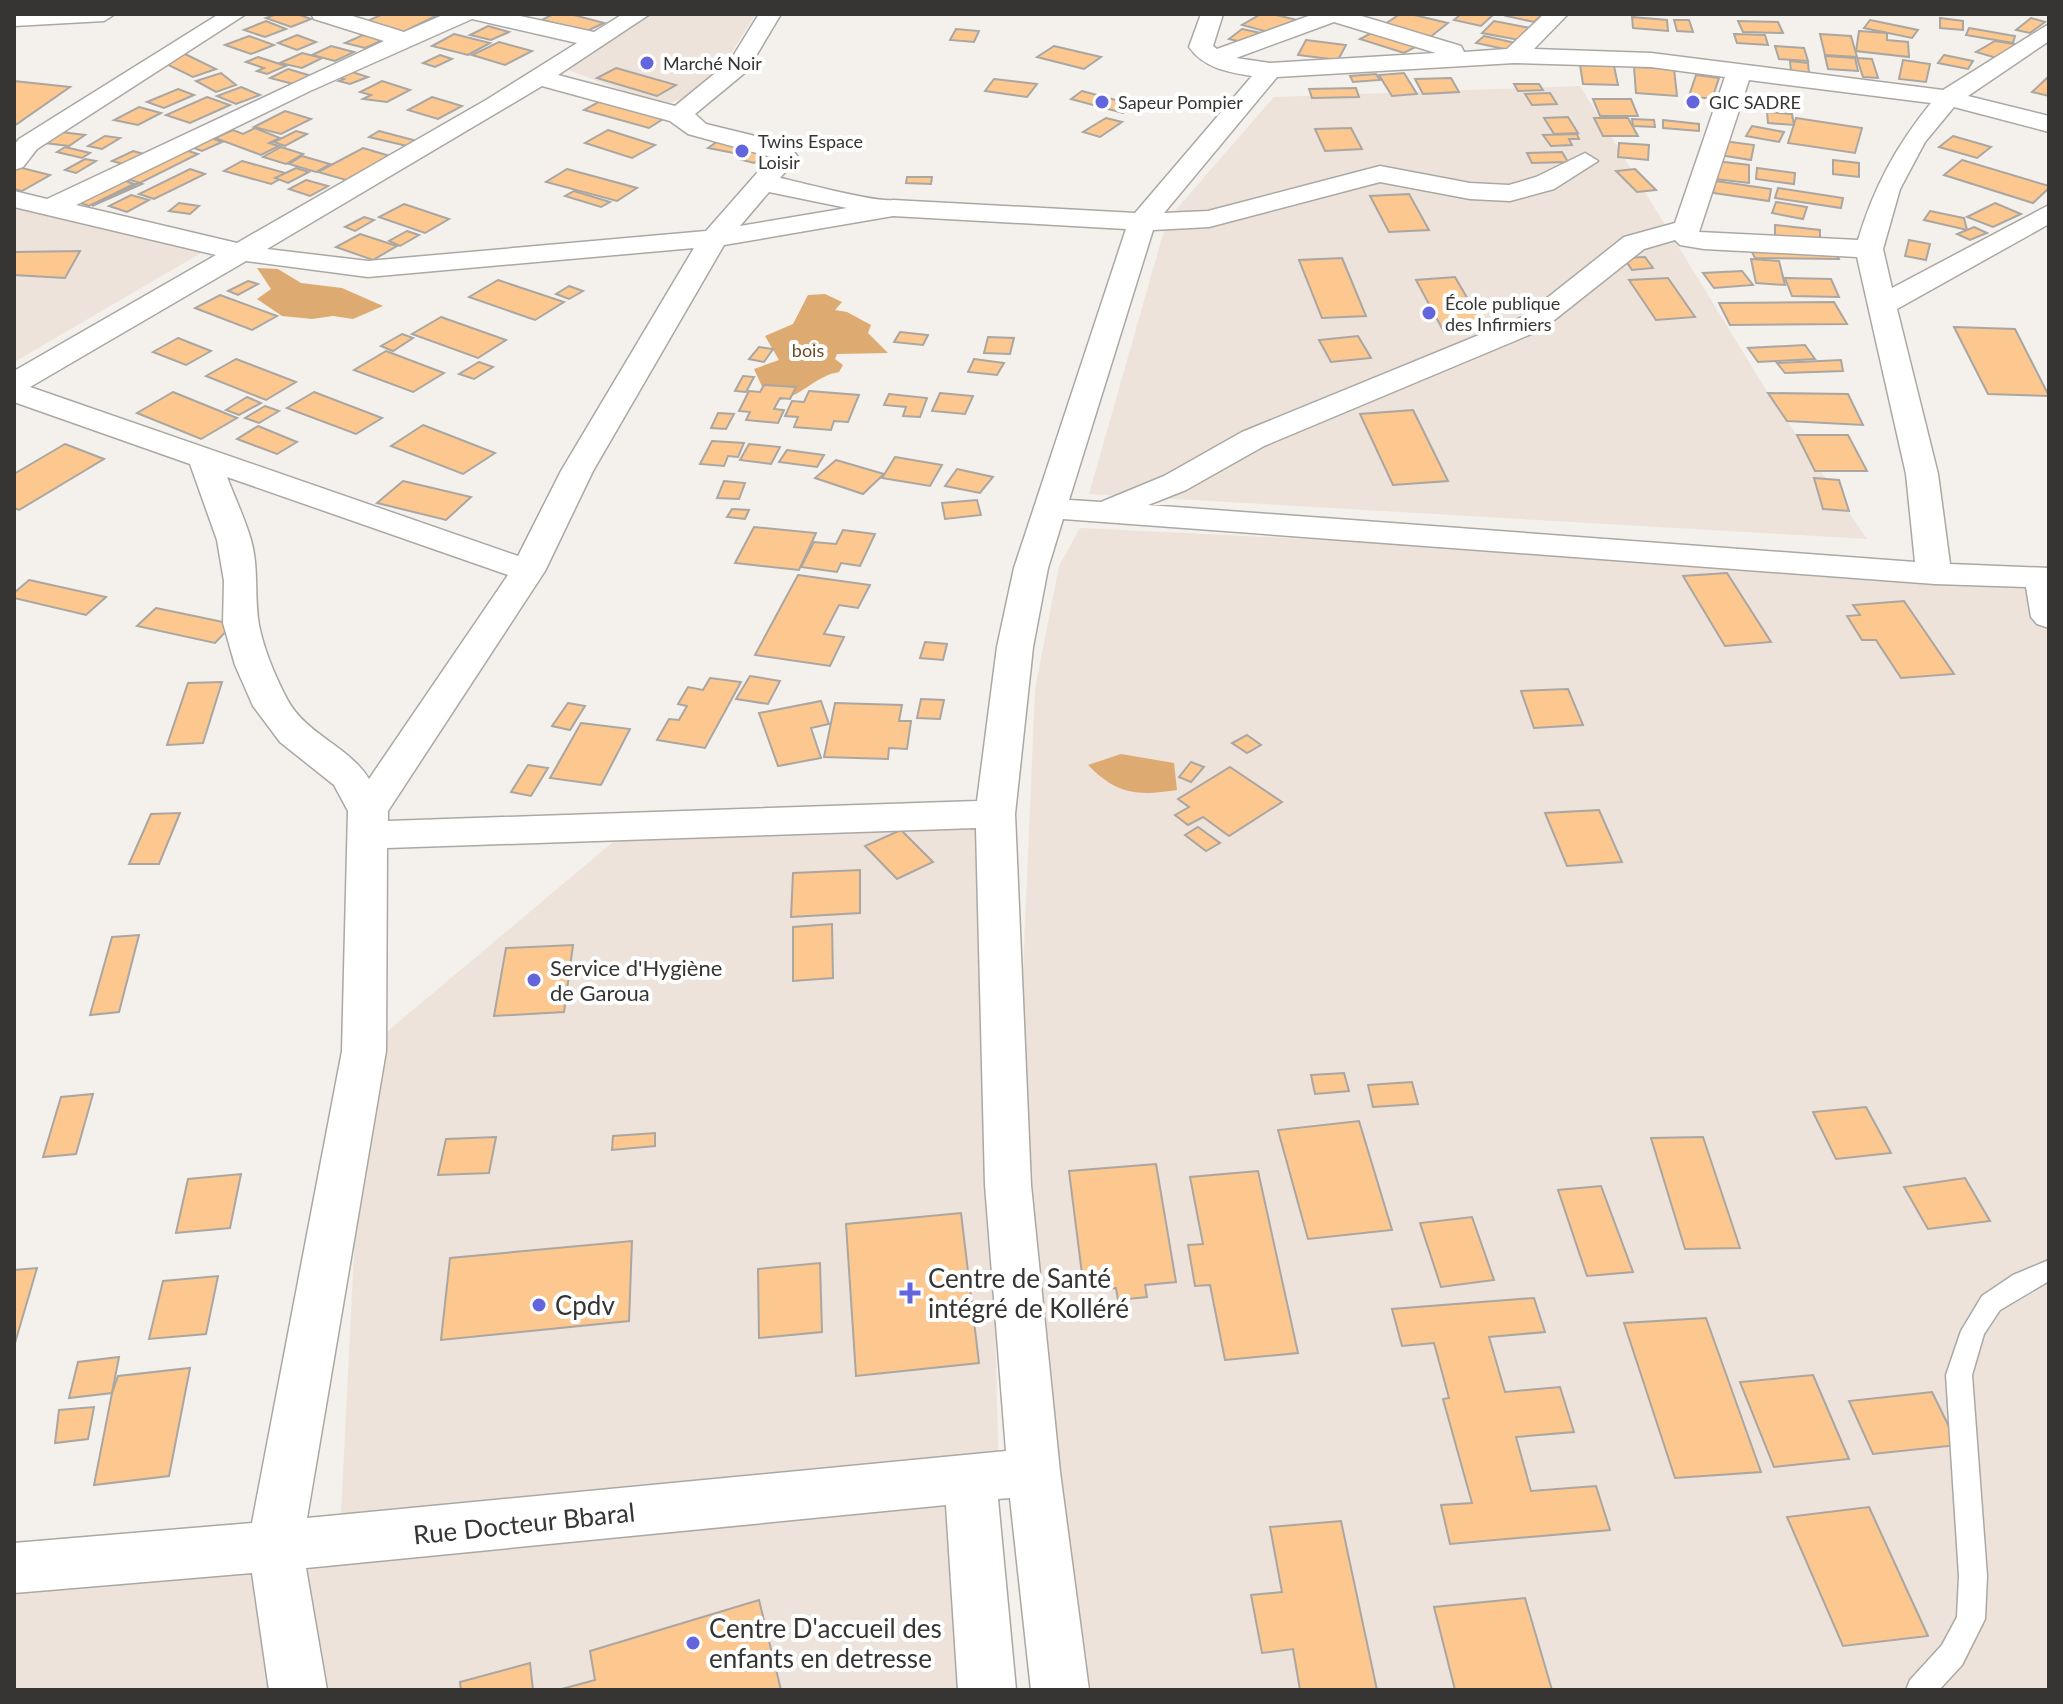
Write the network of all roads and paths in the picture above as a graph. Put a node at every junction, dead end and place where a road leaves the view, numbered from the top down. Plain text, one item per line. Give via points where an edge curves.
1 (104, 14) edge
2 (235, 14) edge
3 (322, 14) edge
4 (464, 14) edge
5 (480, 14) edge
6 (639, 14) edge
7 (770, 14) edge
8 (1212, 14) edge
9 (1335, 14) edge
10 (1557, 14) edge
11 (14, 19) edge
12 (2049, 31) edge
13 (406, 40) junction
14 (596, 40) junction
15 (1514, 56) junction
16 (1473, 58) junction
17 (1212, 59) junction
18 (1270, 70) junction
19 (1739, 72) junction
20 (538, 78) junction
21 (1948, 98) junction
22 (679, 116) junction
23 (2049, 124) edge
24 (1585, 161) dead end
25 (14, 162) edge
26 (763, 183) junction
27 (14, 199) edge
28 (51, 207) junction
29 (893, 208) junction
30 (2049, 213) edge
31 (1142, 222) junction
32 (1687, 228) junction
33 (714, 238) junction
34 (1869, 249) junction
35 (240, 250) junction
36 (1883, 305) junction
37 (14, 384) edge
38 (14, 392) edge
39 (204, 458) junction
40 (1050, 508) junction
41 (1101, 512) junction
42 (528, 571) junction
43 (1935, 574) junction
44 (2045, 578) edge
45 (2049, 617) edge
46 (995, 814) junction
47 (368, 823) junction
48 (2049, 1270) edge
49 (1034, 1472) junction
50 (970, 1477) junction
51 (275, 1545) junction
52 (25, 1562) edge
53 (298, 1690) edge
54 (987, 1690) edge
55 (1060, 1690) edge
56 (1920, 1690) edge

1 - 11 street
2 - 25 street via 28,144
3 - 13 street
4 - 13 street
5 - 14 street
6 - 14 street
7 - 22 street via 744,59
8 - 17 street via 1201,47
9 - 16 street
9 - 17 street
10 - 15 street
12 - 21 street
13 - 28 street
14 - 20 street
15 - 16 street
15 - 19 street via 1651,60
16 - 18 street
17 - 18 street
18 - 31 street
19 - 21 street
19 - 32 street
20 - 22 street
20 - 35 street
21 - 23 street
21 - 34 street via 1914,140 1887,189
22 - 26 street via 697,129 779,149 785,157
24 - 31 street via 1545,183 1510,193 1380,174 1209,219
26 - 29 street
26 - 33 street
27 - 28 street
28 - 35 street
29 - 31 street
29 - 33 street
30 - 36 street
31 - 40 street
32 - 34 street via 1690,239
32 - 41 street via 1634,243 1533,323 1253,439 1175,483
33 - 35 street via 368,269 327,267
33 - 42 street via 577,471
34 - 36 street
35 - 37 street
36 - 43 street via 1922,474
38 - 39 street
39 - 42 street
39 - 47 street via 234,540 241,623 259,679 293,733 349,777
40 - 41 street
40 - 46 street via 1015,647
41 - 43 street
42 - 47 street
43 - 44 street
44 - 45 street
46 - 47 street
46 - 49 street via 1008,1185
47 - 51 street via 364,1051
48 - 56 lane via 1991,1303 1973,1331 1959,1375 1973,1576 1971,1619 1952,1655
49 - 50 street, Rue Docteur Bbaral
49 - 55 street
50 - 51 street, Rue Docteur Bbaral
50 - 54 street
51 - 52 street, Rue Docteur Bbaral
51 - 53 street

